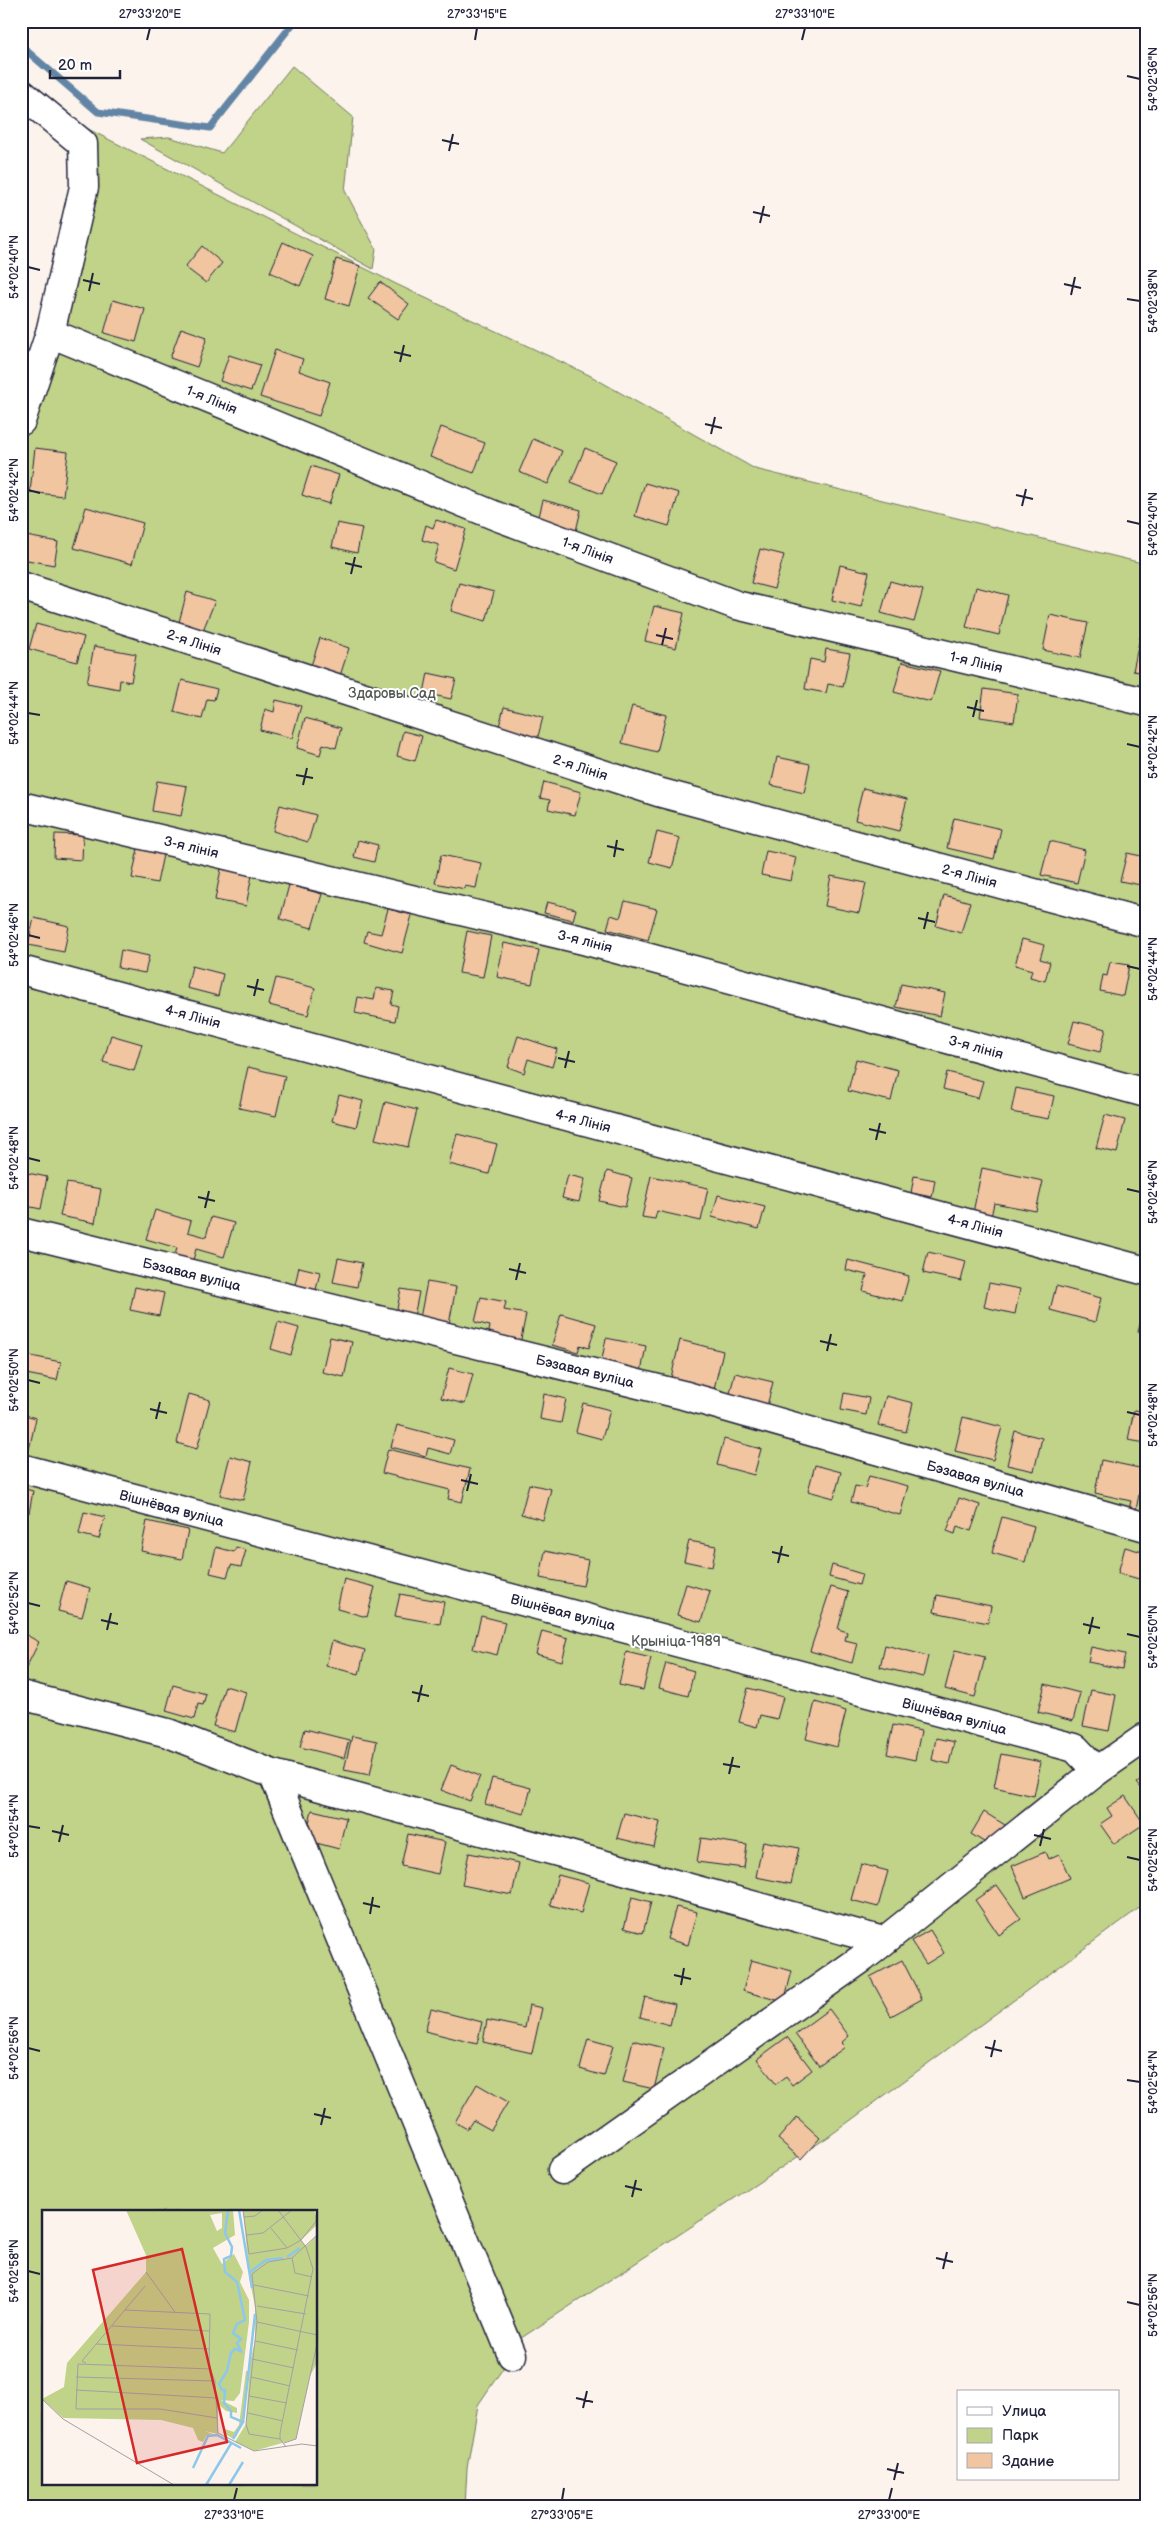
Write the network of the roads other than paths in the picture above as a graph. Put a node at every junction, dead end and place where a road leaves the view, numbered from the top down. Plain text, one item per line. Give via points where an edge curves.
1 (21, 93) edge
2 (50, 333) junction
3 (21, 421) edge
4 (21, 586) edge
5 (1146, 702) edge
6 (21, 806) edge
7 (1146, 923) edge
8 (21, 970) edge
9 (207, 1020) junction
10 (1146, 1093) edge
11 (21, 1232) edge
12 (1146, 1271) edge
13 (1146, 1289) edge
14 (21, 1468) edge
15 (1146, 1527) edge
16 (21, 1696) edge
17 (1146, 1737) edge
18 (1098, 1771) junction
19 (273, 1774) junction
20 (883, 1941) junction
21 (562, 2170) dead end
22 (512, 2355) dead end

1 - 2 street via 83,144 84,187
2 - 3 street
2 - 5 street, 1-я Лінія via 496,516 736,605
4 - 7 street, 2-я Лінія via 658,792
6 - 10 street, 3-я лінія via 587,941
8 - 9 street, 4-я Лінія
9 - 12 street, 4-я Лінія
9 - 13 street via 269,1053
11 - 15 street, Бэзавая вуліца via 683,1395
14 - 18 street, Вішнёвая вуліца via 1075,1748
16 - 19 street via 168,1733
17 - 18 street
18 - 20 street
19 - 20 street
19 - 22 street
20 - 21 street

